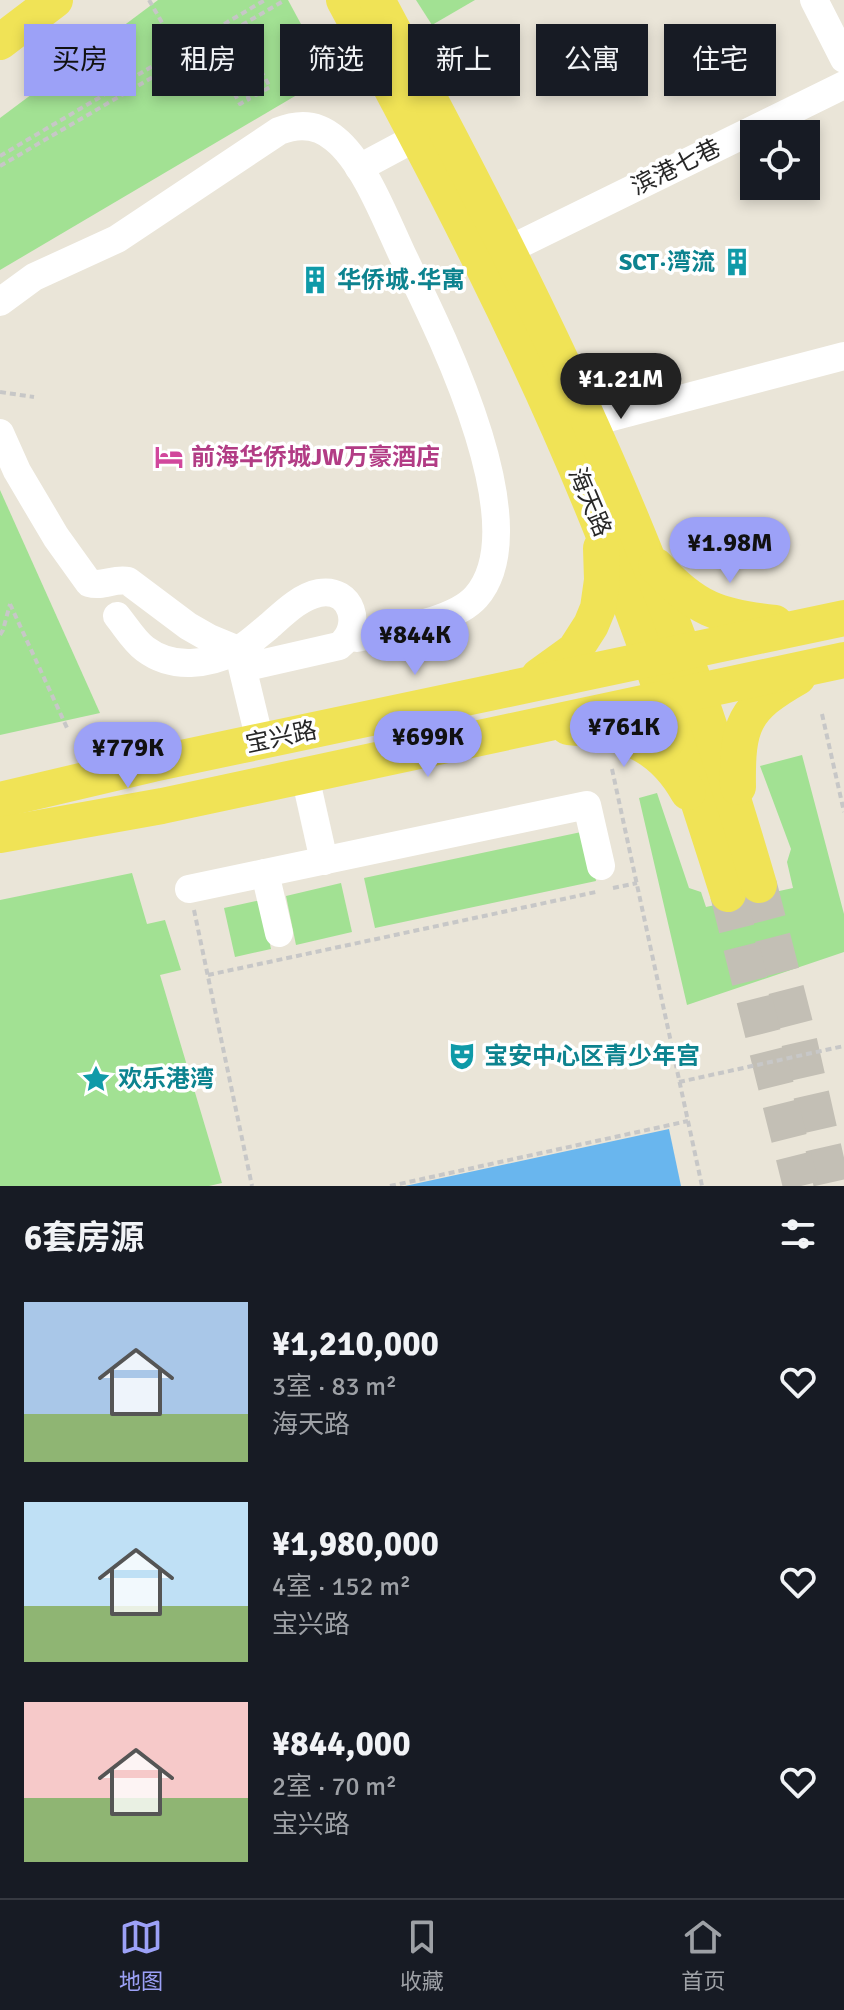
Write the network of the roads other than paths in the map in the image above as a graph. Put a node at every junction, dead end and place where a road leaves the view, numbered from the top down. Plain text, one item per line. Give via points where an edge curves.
1 (55, 0) edge
2 (344, 0) edge
3 (377, 0) edge
4 (828, 11) edge
5 (0, 42) edge
6 (844, 59) edge
7 (844, 85) edge
8 (417, 137) junction
9 (359, 168) junction
10 (508, 250) junction
11 (0, 302) edge
12 (844, 356) edge
13 (589, 423) junction
14 (0, 433) edge
15 (601, 527) junction
16 (647, 557) junction
17 (117, 616) dead end
18 (844, 618) edge
19 (804, 627) junction
20 (349, 636) junction
21 (667, 655) junction
22 (240, 659) junction
23 (830, 663) edge
24 (527, 684) junction
25 (681, 694) junction
26 (538, 724) junction
27 (260, 741) junction
28 (153, 764) junction
29 (305, 776) junction
30 (0, 800) edge
31 (162, 806) junction
32 (722, 818) junction
33 (0, 835) edge
34 (324, 861) junction
35 (601, 866) dead end
36 (265, 873) junction
37 (189, 889) road end
38 (744, 890) tunnel mouth
39 (279, 933) dead end

1 - 5 main road
2 - 8 main road, 海天路
3 - 10 main road, 海天路
4 - 6 street
7 - 10 street, 滨港七巷
8 - 9 street
8 - 15 main road, 海天路 via 505,311
9 - 11 street via 323,131 289,127 117,239 34,277
9 - 20 street via 465,394 492,489 495,534 489,574 466,606 434,620
10 - 13 main road, 海天路
12 - 13 street
13 - 16 main road, 海天路
14 - 22 street via 56,537 89,583 128,581
15 - 21 main road, 海天路
15 - 24 main road via 602,580 591,625 575,650
16 - 19 main road via 693,601 715,612
16 - 21 main road, 海天路
17 - 22 street via 142,647 169,662
18 - 19 main road, 宝兴路
19 - 21 main road, 宝兴路
20 - 22 street via 332,648
20 - 22 street via 353,616 347,604 323,592 292,607
21 - 24 main road, 宝兴路
21 - 25 main road, 海天路
22 - 27 street
23 - 25 main road, 宝兴路
23 - 32 main road via 776,689 755,708 741,733
24 - 27 main road, 宝兴路
25 - 26 main road, 宝兴路
25 - 32 main road, 海天路
26 - 29 main road, 宝兴路
26 - 32 main road via 635,740
27 - 28 main road, 宝兴路
28 - 30 main road, 宝兴路
28 - 31 main road
29 - 31 main road, 宝兴路
29 - 34 street
31 - 33 main road, 宝兴路
32 - 38 main road, 海天路
34 - 35 street via 587,805
34 - 36 street
36 - 37 street
36 - 39 street

